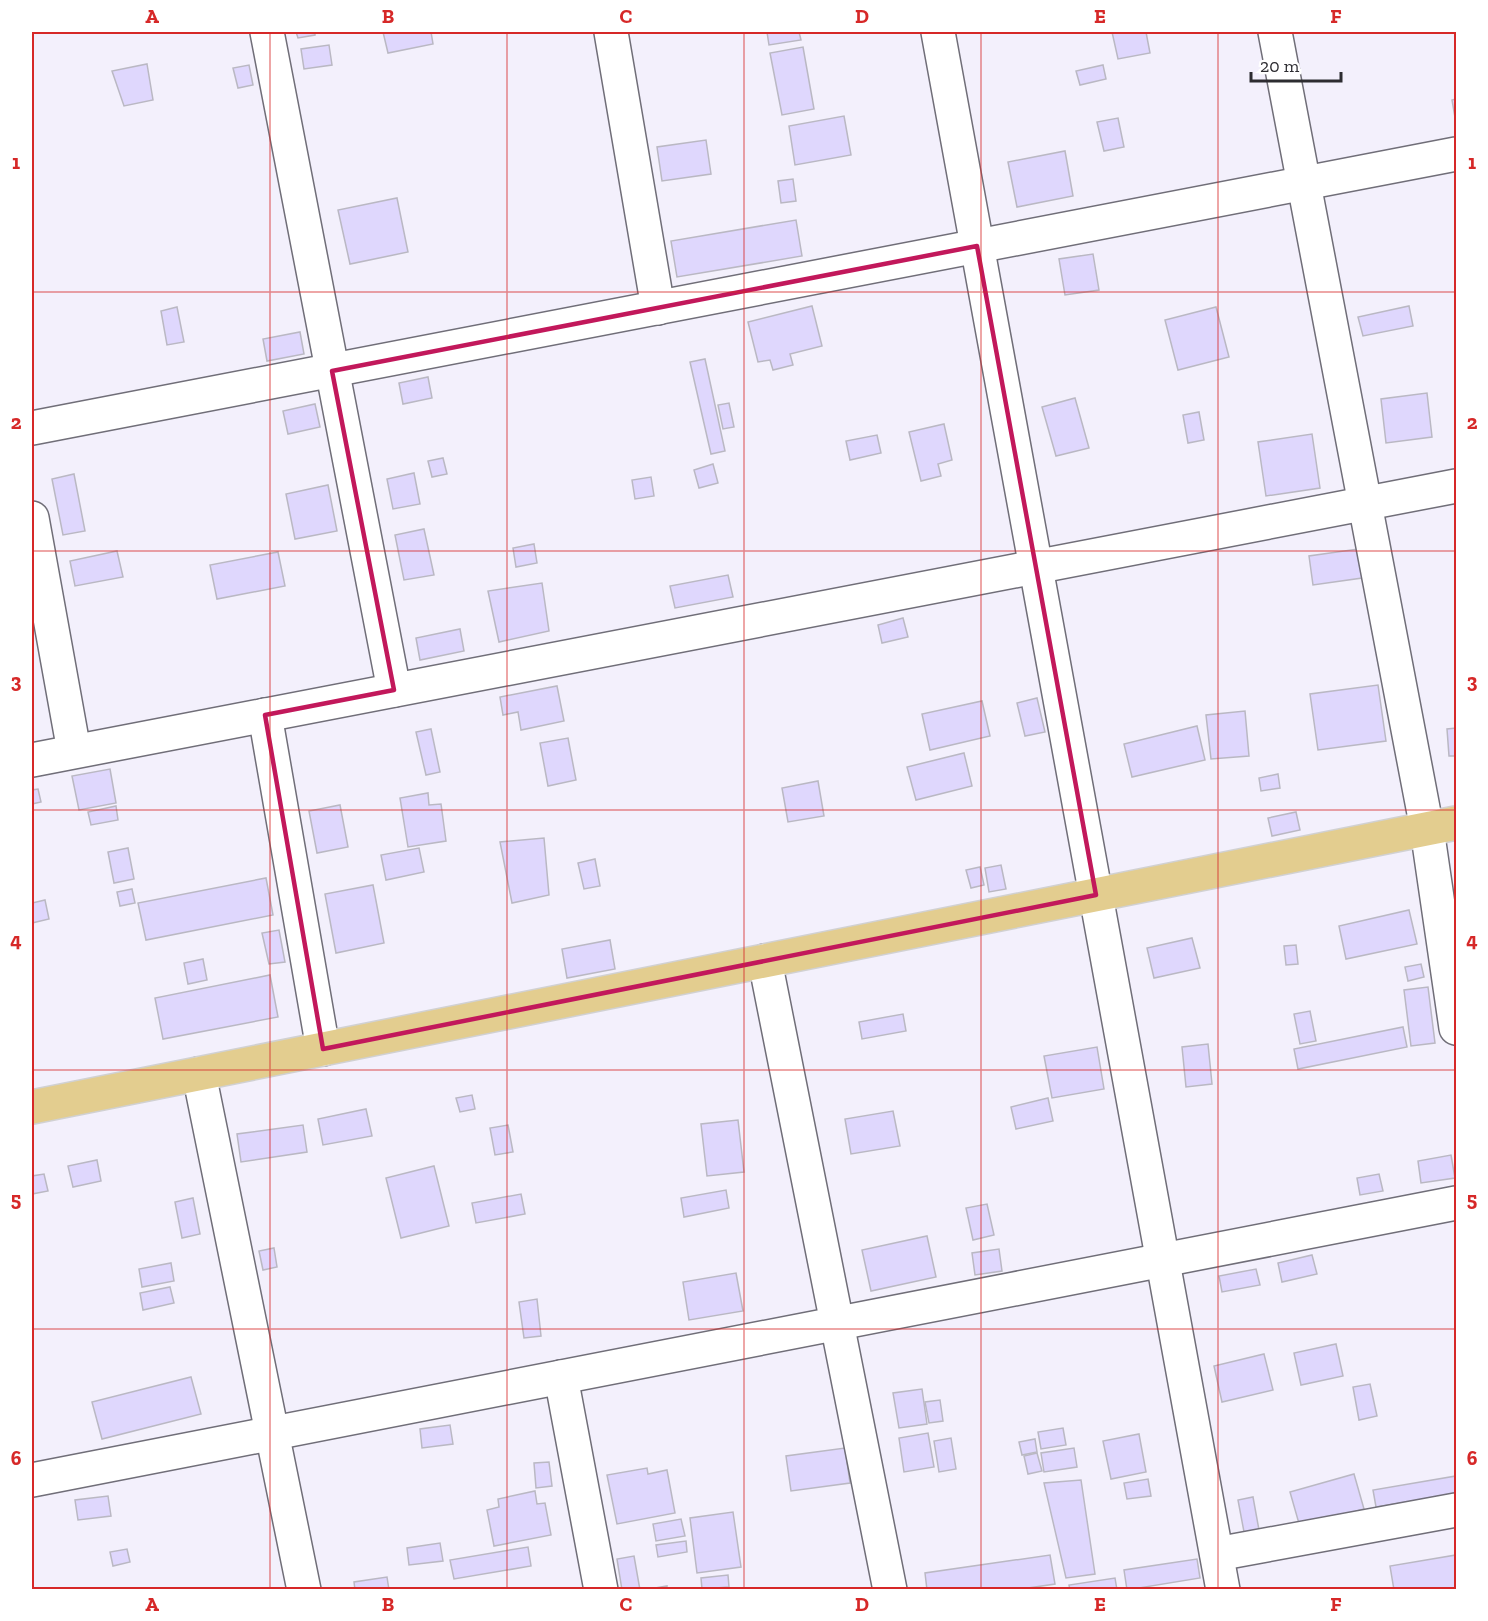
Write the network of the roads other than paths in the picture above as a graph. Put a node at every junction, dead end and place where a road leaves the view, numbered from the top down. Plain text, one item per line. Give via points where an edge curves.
1 (267, 32) edge
2 (611, 32) edge
3 (938, 32) edge
4 (1275, 32) edge
5 (1456, 154) edge
6 (1304, 184) junction
7 (977, 246) junction
8 (658, 308) junction
9 (332, 371) junction
10 (32, 428) edge
11 (1456, 486) edge
12 (1365, 503) junction
13 (32, 518) edge
14 (1036, 566) junction
15 (394, 690) junction
16 (265, 715) junction
17 (74, 751) junction
18 (32, 759) edge
19 (1442, 826) edge
20 (1096, 895) junction
21 (765, 961) junction
22 (1456, 1028) edge
23 (323, 1049) junction
24 (199, 1074) junction
25 (32, 1107) edge
26 (1456, 1203) edge
27 (1163, 1260) junction
28 (837, 1323) junction
29 (561, 1377) junction
30 (272, 1433) junction
31 (32, 1480) edge
32 (1456, 1510) edge
33 (1217, 1554) junction
34 (304, 1590) edge
35 (601, 1590) edge
36 (890, 1590) edge
37 (1223, 1590) edge

1 - 9 street
2 - 8 street
3 - 7 street
4 - 6 street
5 - 6 street
6 - 7 street
6 - 12 street
7 - 8 street
7 - 14 street
8 - 9 street
9 - 10 street
9 - 15 street
11 - 12 street
12 - 14 street
12 - 19 street
13 - 17 street
14 - 15 street
14 - 20 street
15 - 16 street
16 - 17 street
16 - 23 street
17 - 18 street
19 - 20 main road
19 - 22 street
20 - 21 main road
20 - 27 street
21 - 23 main road
21 - 28 street
23 - 24 main road
24 - 25 main road
24 - 30 street
26 - 27 street
27 - 28 street
27 - 33 street
28 - 29 street
28 - 36 street
29 - 30 street
29 - 35 street
30 - 31 street
30 - 34 street
32 - 33 street
33 - 37 street

